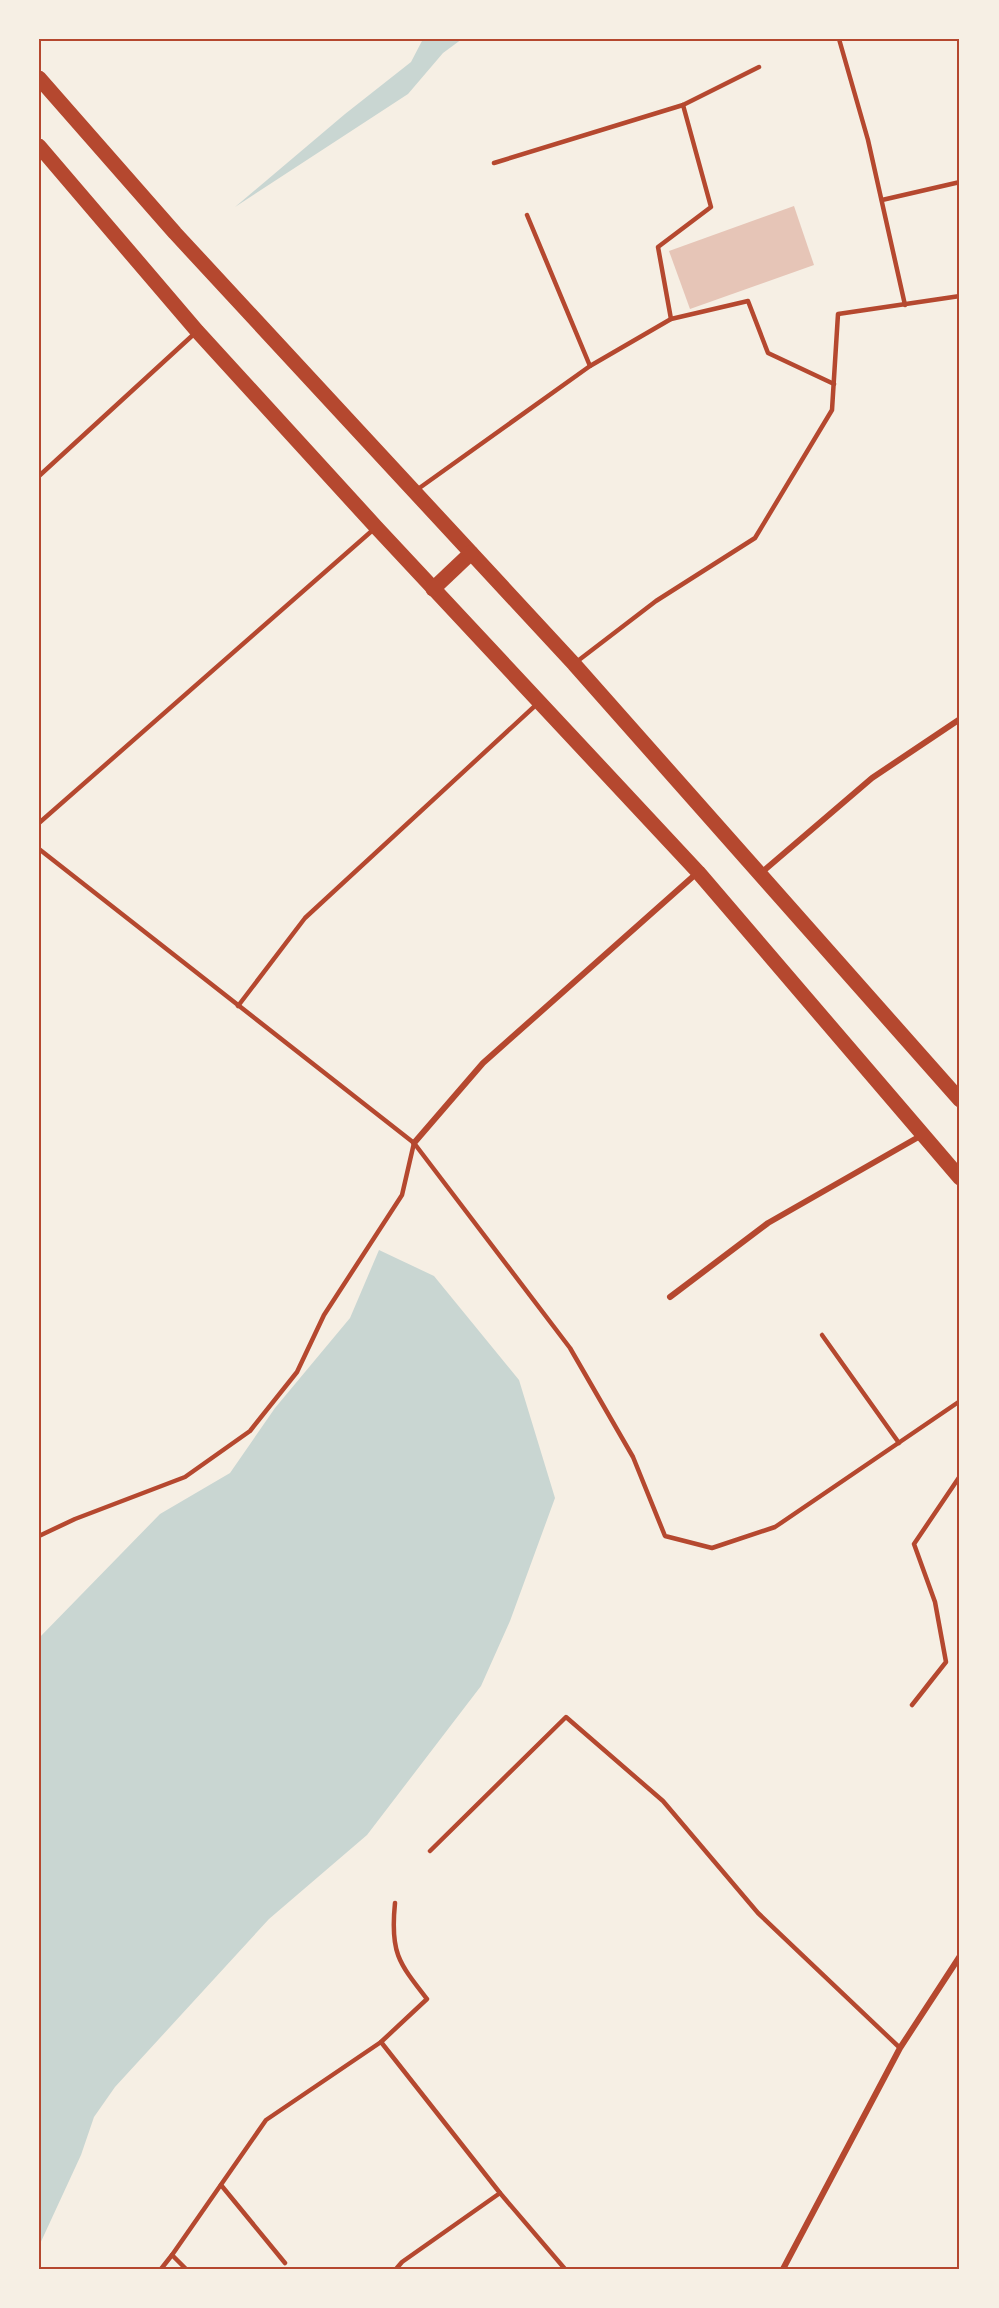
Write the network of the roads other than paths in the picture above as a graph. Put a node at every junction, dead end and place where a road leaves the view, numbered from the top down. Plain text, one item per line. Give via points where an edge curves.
1 (839, 39) edge
2 (759, 67) dead end
3 (39, 78) edge
4 (683, 105) junction
5 (39, 146) edge
6 (494, 164) dead end
7 (960, 182) edge
8 (882, 200) junction
9 (527, 215) dead end
10 (960, 297) edge
11 (905, 305) junction
12 (671, 319) junction
13 (197, 331) junction
14 (590, 366) junction
15 (834, 384) junction
16 (39, 476) edge
17 (414, 492) junction
18 (376, 527) junction
19 (471, 554) junction
20 (433, 589) junction
21 (574, 664) junction
22 (539, 703) junction
23 (960, 719) edge
24 (39, 823) edge
25 (39, 849) edge
26 (698, 872) junction
27 (761, 874) junction
28 (238, 1006) junction
29 (960, 1100) edge
30 (922, 1135) junction
31 (414, 1143) junction
32 (960, 1178) edge
33 (669, 1297) dead end
34 (822, 1335) dead end
35 (960, 1401) edge
36 (898, 1443) junction
37 (960, 1476) edge
38 (39, 1536) edge
39 (912, 1705) dead end
40 (430, 1851) dead end
41 (395, 1903) dead end
42 (960, 1956) edge
43 (381, 2042) junction
44 (900, 2048) junction
45 (221, 2185) junction
46 (500, 2193) junction
47 (172, 2255) junction
48 (285, 2264) dead end
49 (161, 2269) edge
50 (186, 2269) edge
51 (396, 2269) edge
52 (565, 2269) edge
53 (783, 2269) edge

1 - 8 lane
2 - 4 lane
3 - 17 main road via 182,241
4 - 6 lane
4 - 12 lane via 711,207 658,247
5 - 13 main road
7 - 8 lane
8 - 11 lane
9 - 14 lane
10 - 11 lane
11 - 15 lane via 838,314
12 - 14 lane
12 - 15 lane via 748,301 768,353
13 - 16 lane
13 - 18 main road
14 - 17 lane
15 - 21 lane via 832,410 755,538 656,601
17 - 19 main road
18 - 20 main road
18 - 24 lane
19 - 20 main road
19 - 21 main road
20 - 22 main road
21 - 27 main road
22 - 26 main road
22 - 28 lane via 305,918
23 - 27 street via 872,778
25 - 28 lane
26 - 30 main road
26 - 31 street via 483,1063
27 - 29 main road
28 - 31 lane
30 - 32 main road
30 - 33 street via 768,1223
31 - 36 lane via 570,1348 633,1457 665,1536 712,1548 775,1527
31 - 38 lane via 402,1195 324,1315 297,1372 250,1431 185,1477
34 - 36 lane
35 - 36 lane
37 - 39 lane via 914,1544 935,1602 946,1662
40 - 44 lane via 566,1717 663,1801 758,1913
41 - 43 lane via 395,1951 428,1999
42 - 44 street
43 - 45 lane via 266,2120
43 - 46 lane
44 - 53 street
45 - 47 lane
45 - 48 lane
46 - 51 lane
46 - 52 lane
47 - 49 lane
47 - 50 lane

